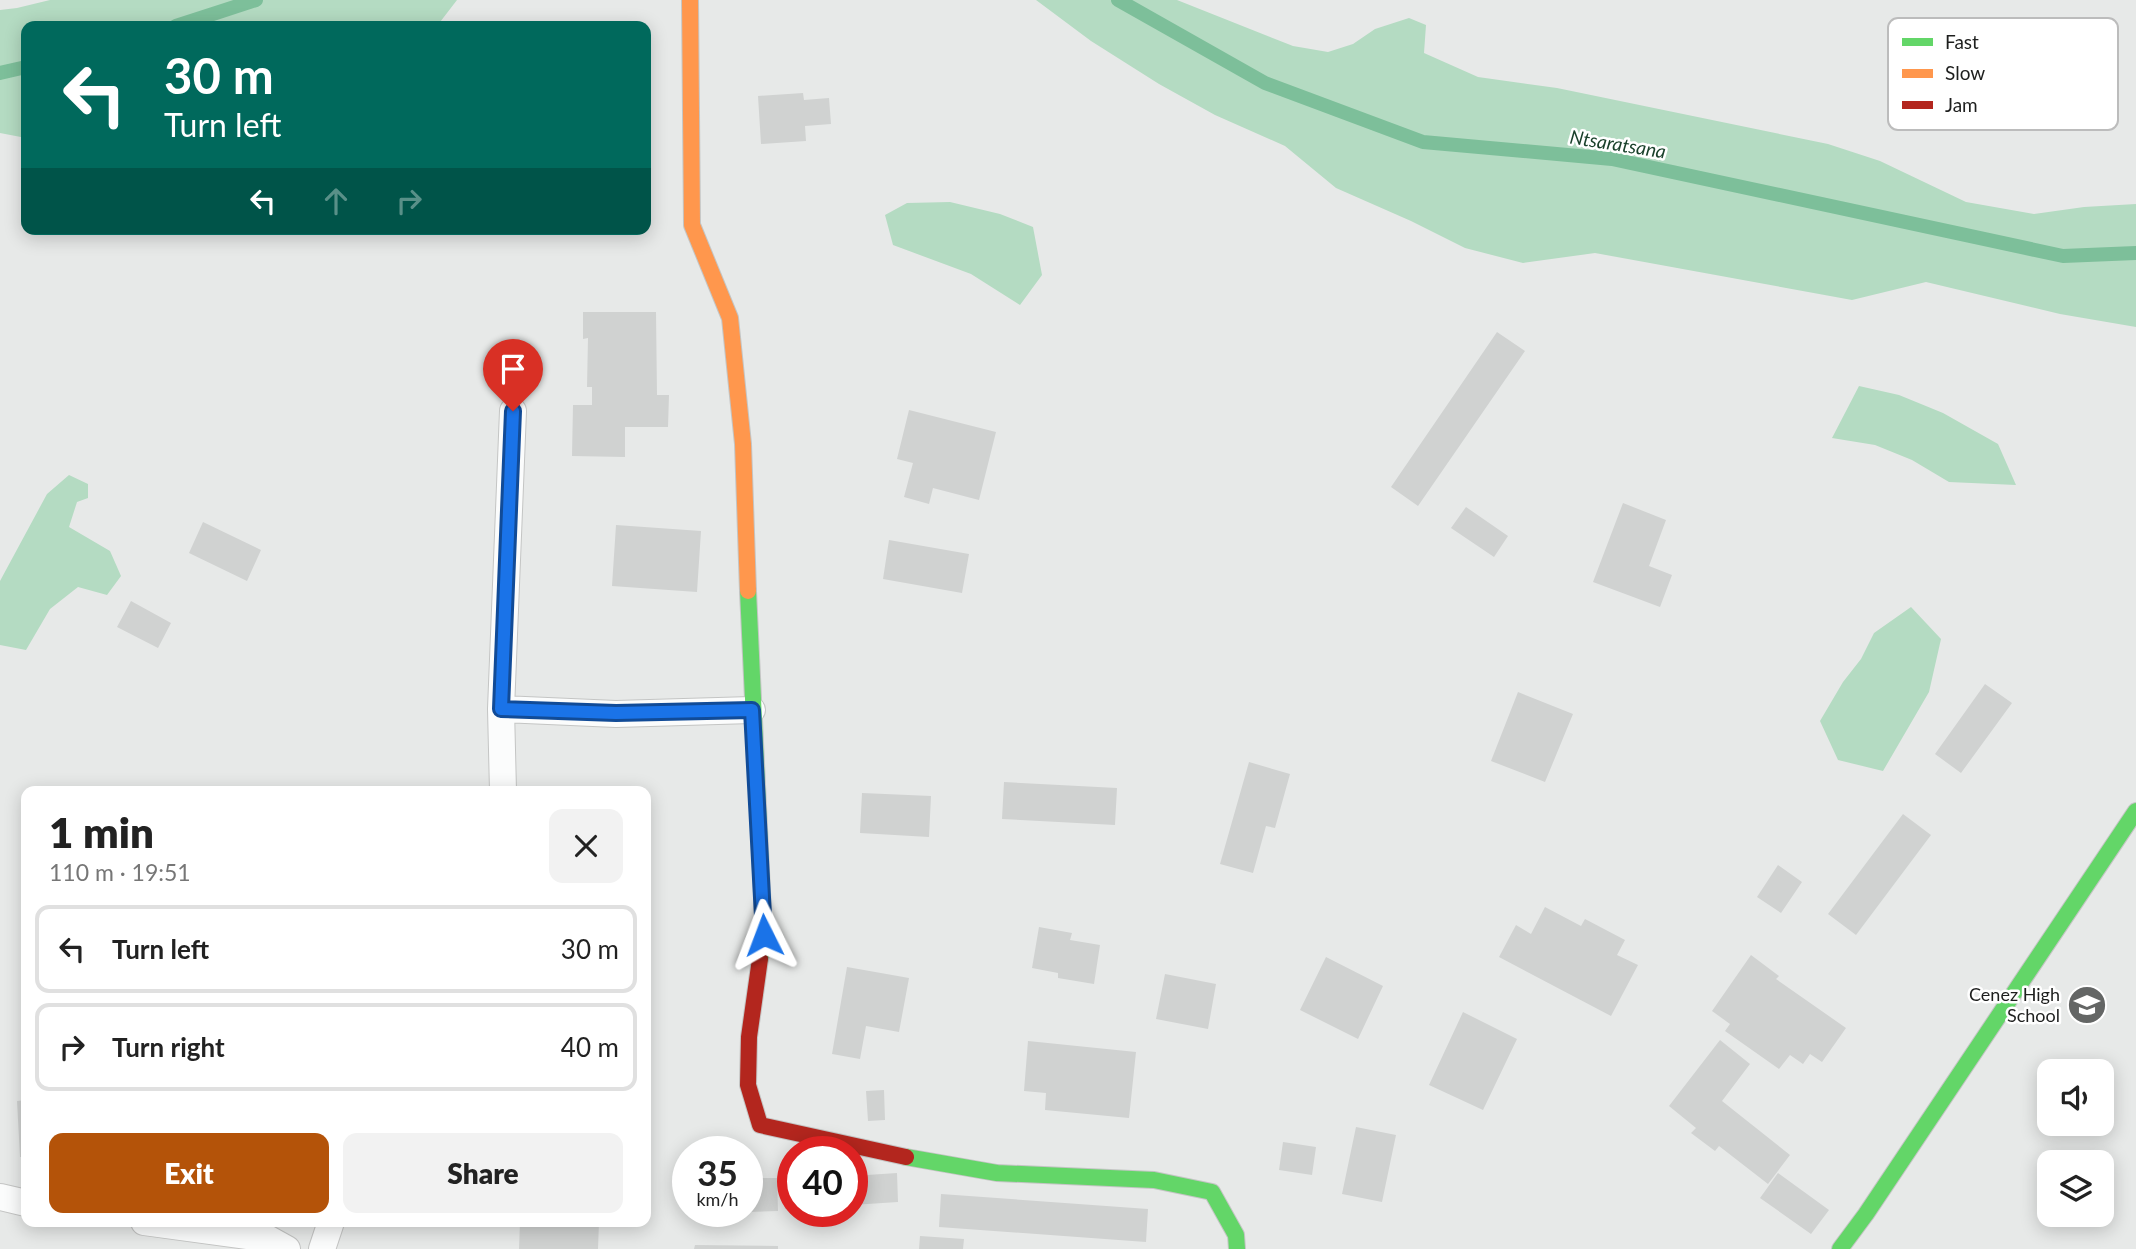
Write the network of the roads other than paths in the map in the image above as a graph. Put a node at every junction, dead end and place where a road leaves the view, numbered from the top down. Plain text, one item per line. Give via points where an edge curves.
1 (690, 0) edge
2 (513, 411) dead end
3 (501, 709) junction
4 (752, 710) junction
5 (503, 786) edge
6 (2136, 811) edge
7 (0, 1197) edge
8 (21, 1202) edge
9 (181, 1227) edge
10 (329, 1227) edge
11 (288, 1249) edge
12 (322, 1249) edge
13 (1237, 1249) edge
14 (1840, 1249) edge

1 - 4 street via 692,225 730,318 743,444
2 - 3 lane
3 - 4 lane via 616,713
3 - 5 lane
4 - 13 street via 764,935 749,1037 748,1086 760,1125 876,1152 998,1173 1154,1180 1212,1192 1236,1235
6 - 14 street
7 - 8 lane
9 - 11 lane via 269,1239
10 - 12 lane

